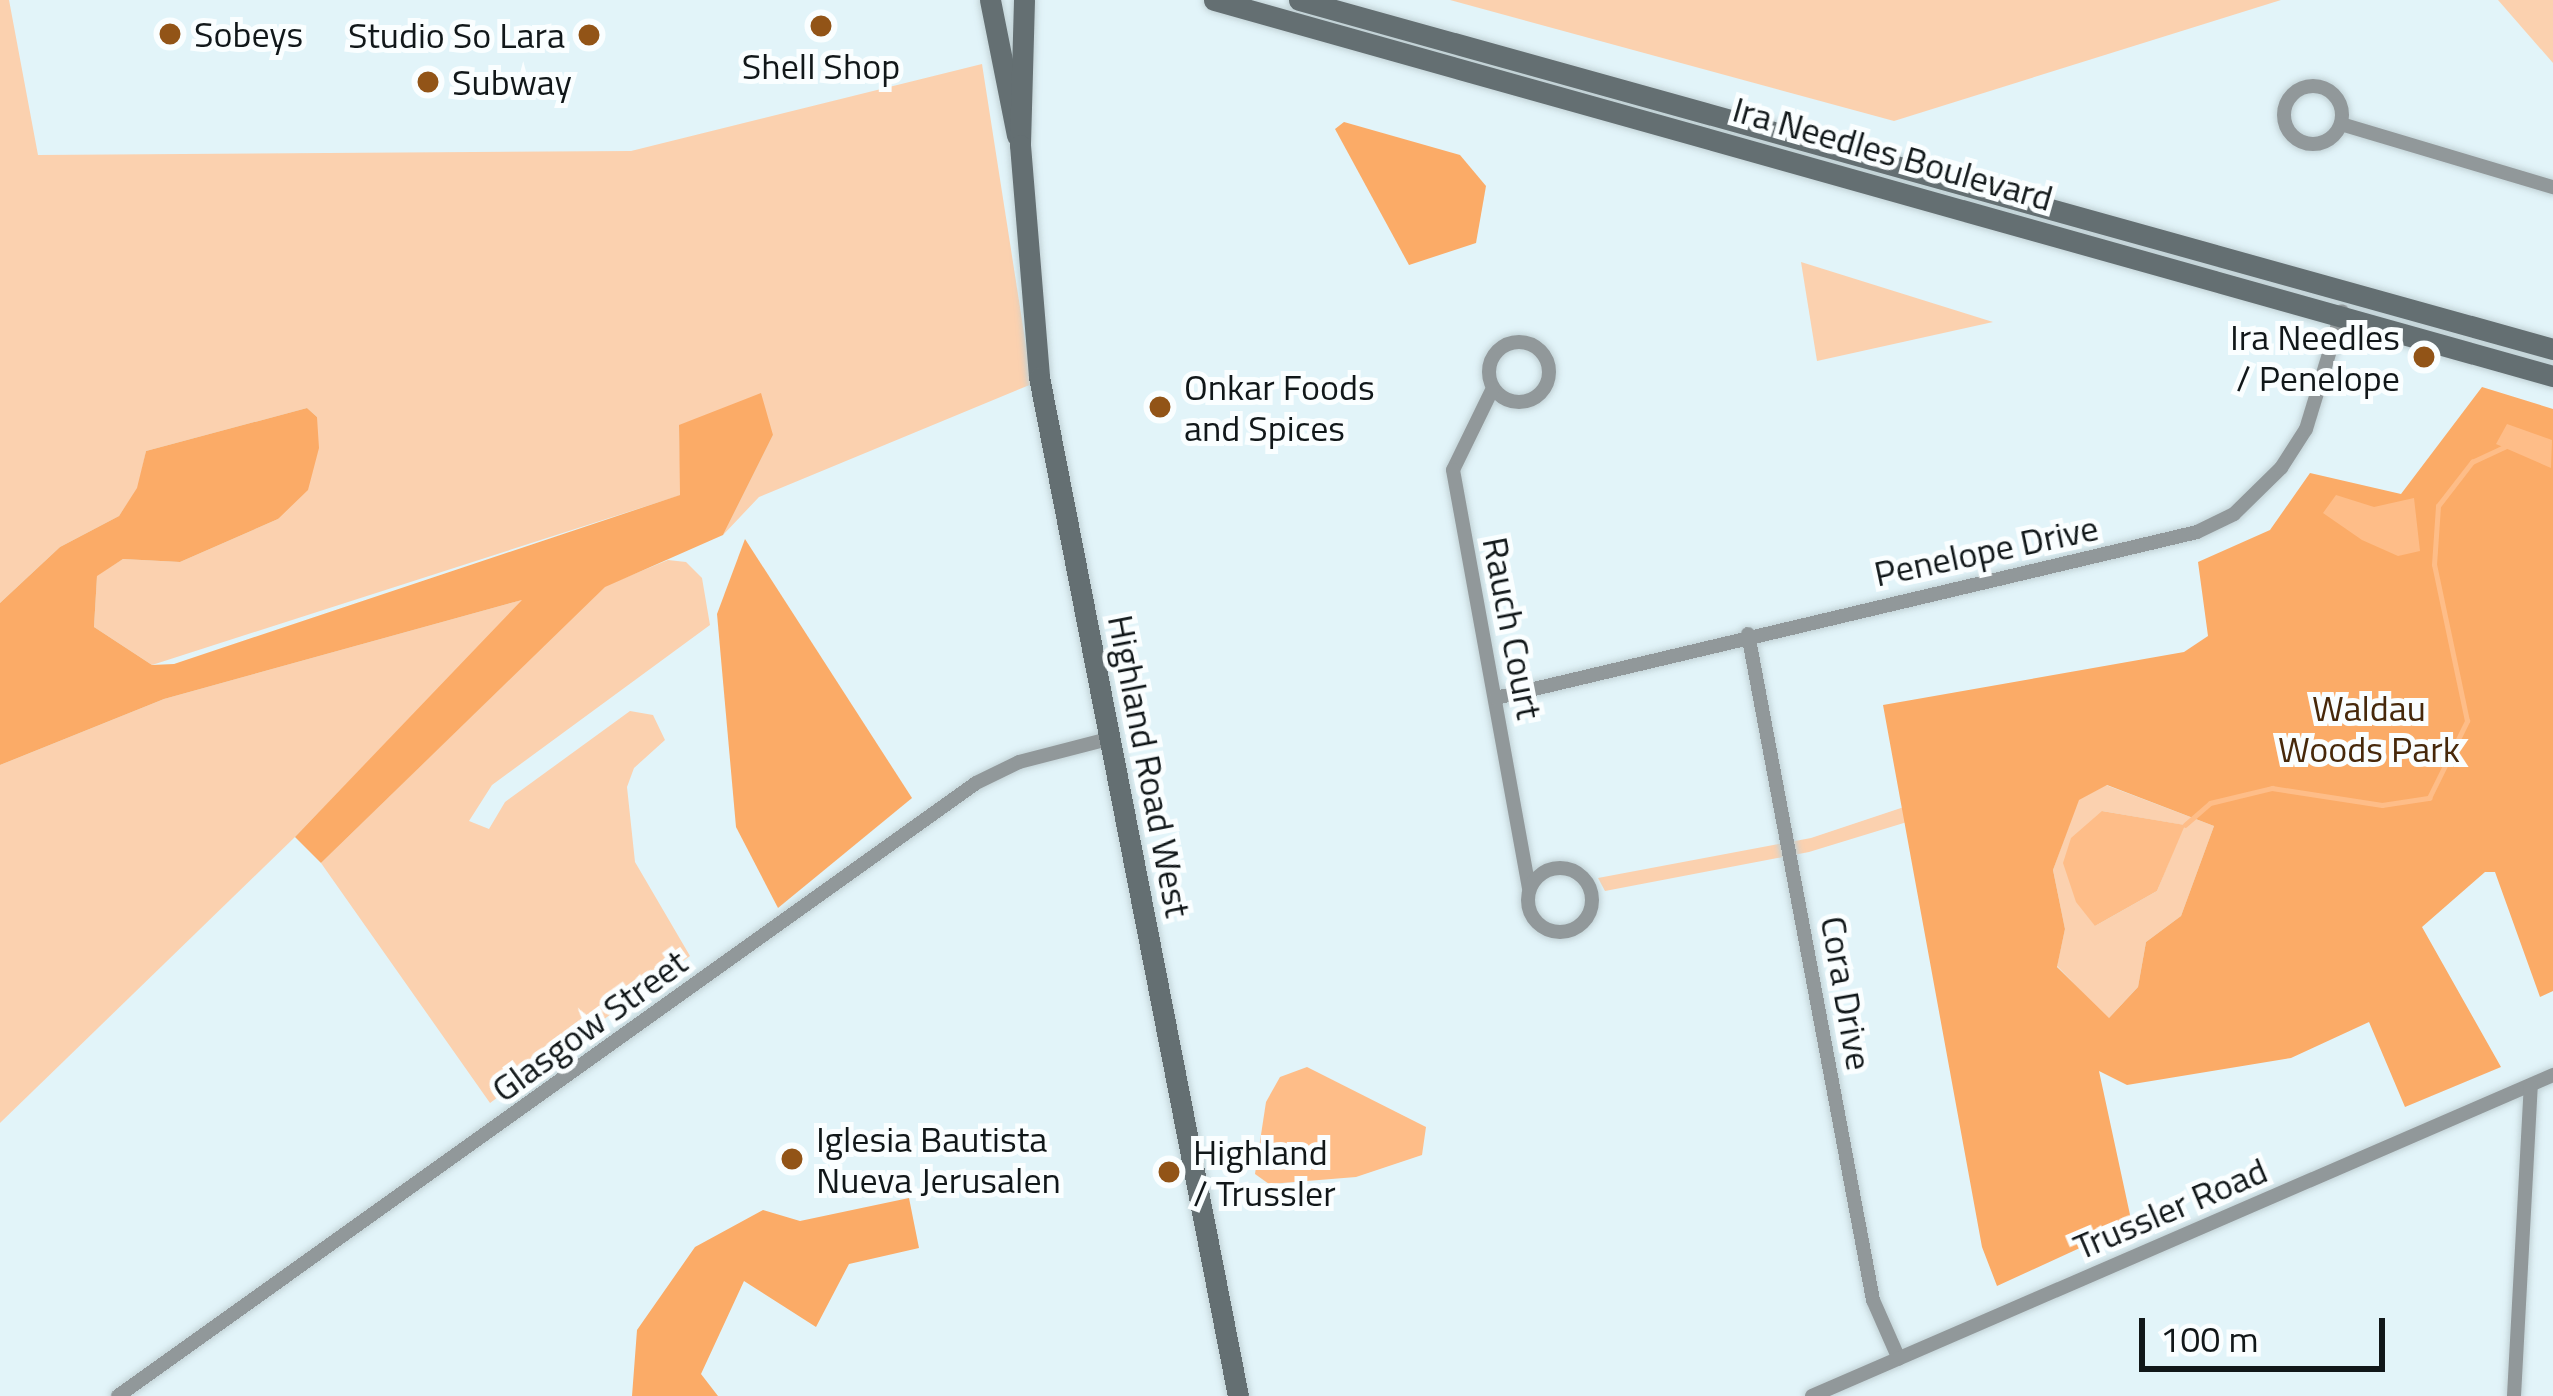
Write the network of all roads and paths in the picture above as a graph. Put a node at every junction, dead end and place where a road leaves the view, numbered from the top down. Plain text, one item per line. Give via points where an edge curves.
1 (990, 0) edge
2 (1024, 0) edge
3 (1214, 0) edge
4 (1299, 0) edge
5 (2341, 124) junction
6 (1020, 145) junction
7 (2553, 187) edge
8 (2348, 289) junction
9 (2340, 317) junction
10 (2553, 349) edge
11 (2553, 376) edge
12 (1493, 388) junction
13 (1748, 634) junction
14 (1496, 698) junction
15 (1112, 738) junction
16 (1529, 889) junction
17 (2553, 1075) edge
18 (2531, 1085) junction
19 (1899, 1359) junction
20 (118, 1396) edge
21 (1238, 1396) edge
22 (1812, 1396) edge
23 (2514, 1396) edge

1 - 6 main road, Highland Road West
2 - 6 main road, Highland Road West
3 - 9 main road, Ira Needles Boulevard
4 - 8 main road, Ira Needles Boulevard
5 - 5 street via 2342,109 2326,89 2301,89 2286,106 2285,125 2302,142 2321,143
5 - 7 street
6 - 15 main road, Highland Road West via 1039,377
8 - 9 street, Penelope Drive
8 - 10 main road, Ira Needles Boulevard
9 - 11 main road, Ira Needles Boulevard
9 - 13 street, Penelope Drive via 2306,429 2272,479 2234,514 2139,548
12 - 12 street, Rauch Court via 1510,401 1535,398 1549,373 1543,353 1529,343 1503,346 1489,364
12 - 14 street, Rauch Court via 1480,400 1453,470
13 - 14 street, Penelope Drive
13 - 19 street, Cora Drive via 1873,1300
14 - 16 street, Rauch Court
15 - 20 street, Glasgow Street via 1019,762 976,783
15 - 21 main road, Highland Road West
16 - 16 street, Rauch Court via 1543,872 1576,871 1590,887 1591,911 1578,928 1548,930 1532,916
17 - 18 street, Trussler Road
18 - 19 street, Trussler Road
18 - 23 street
19 - 22 street, Trussler Road

